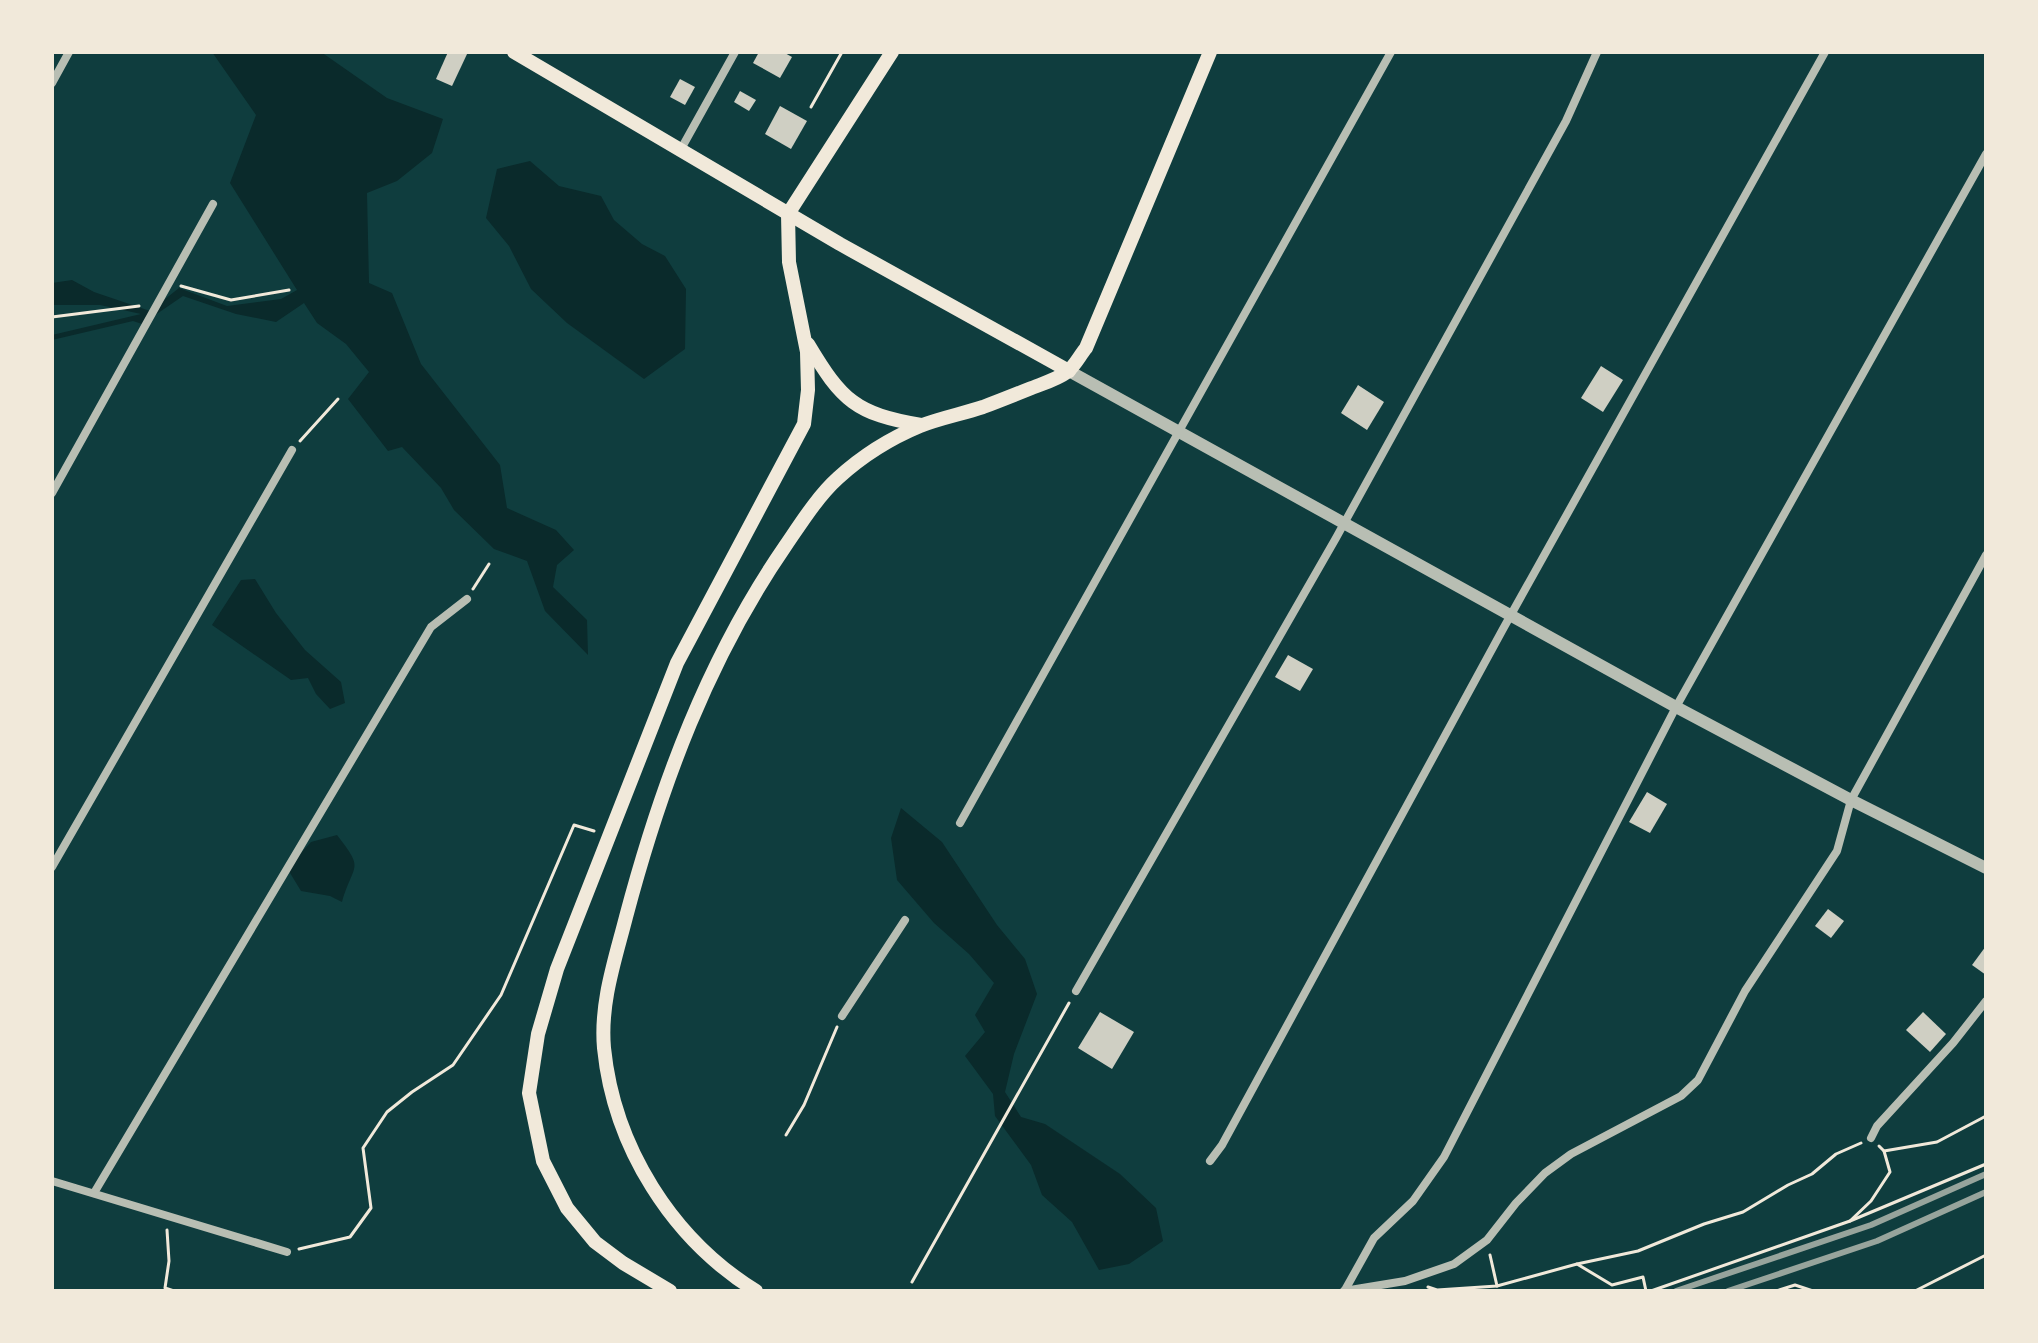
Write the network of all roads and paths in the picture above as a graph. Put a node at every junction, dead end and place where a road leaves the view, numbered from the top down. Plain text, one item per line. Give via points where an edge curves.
1 (69, 52) edge
2 (515, 52) edge
3 (735, 52) edge
4 (842, 52) edge
5 (892, 52) edge
6 (1210, 52) edge
7 (1391, 52) edge
8 (1597, 52) edge
9 (1825, 52) edge
10 (52, 83) edge
11 (811, 107) dead end
12 (681, 149) junction
13 (1986, 154) edge
14 (213, 204) dead end
15 (788, 214) junction
16 (169, 283) junction
17 (289, 290) dead end
18 (139, 306) dead end
19 (52, 317) edge
20 (804, 337) junction
21 (1069, 371) junction
22 (338, 399) dead end
23 (922, 425) junction
24 (1180, 432) junction
25 (292, 450) joint
26 (52, 493) edge
27 (1344, 523) junction
28 (1986, 555) edge
29 (489, 564) dead end
30 (467, 599) joint
31 (1510, 616) junction
32 (1676, 707) junction
33 (1851, 800) junction
34 (960, 823) dead end
35 (608, 834) junction
36 (52, 867) edge
37 (1986, 868) edge
38 (905, 920) dead end
39 (1076, 991) joint
40 (1986, 1001) edge
41 (842, 1016) joint
42 (1986, 1116) edge
43 (786, 1135) dead end
44 (1871, 1138) joint
45 (1210, 1161) dead end
46 (1986, 1164) edge
47 (52, 1181) edge
48 (94, 1193) junction
49 (164, 1214) junction
50 (1850, 1221) junction
51 (1487, 1240) junction
52 (287, 1252) joint
53 (1986, 1255) edge
54 (1577, 1264) junction
55 (1405, 1281) junction
56 (912, 1282) dead end
57 (1497, 1286) junction
58 (164, 1290) edge
59 (174, 1291) edge
60 (670, 1291) edge
61 (756, 1291) edge
62 (1344, 1291) edge
63 (1649, 1291) edge
64 (1776, 1291) edge
65 (1813, 1291) edge
66 (1915, 1291) edge

1 - 10 street
2 - 12 main road
3 - 12 street
4 - 11 path
5 - 15 main road
6 - 21 main road via 1086,348
7 - 24 street
8 - 27 street via 1566,121
9 - 31 street
12 - 15 main road
13 - 32 street
14 - 16 street
15 - 20 main road via 789,262
15 - 21 main road
16 - 17 path via 231,300
16 - 26 street
18 - 19 path
20 - 23 main road via 828,377 853,404 888,420
20 - 35 main road via 804,424 677,663
21 - 23 main road
21 - 24 street
22 - 25 path
23 - 61 main road via 837,479 753,595 674,762 647,840 604,1002 610,1090 627,1140 652,1188 697,1244
24 - 27 street
24 - 34 street
25 - 36 street
27 - 31 street
27 - 39 street
28 - 33 street
29 - 30 path
30 - 48 street via 431,627
31 - 32 street
31 - 45 street
32 - 33 street
32 - 62 street via 1444,1157 1413,1201 1374,1238
33 - 37 street
33 - 51 street via 1837,851 1745,991 1698,1080 1681,1096 1545,1173
35 - 52 path via 574,825 501,995 453,1065 387,1112 363,1148 371,1208 350,1237
35 - 60 main road via 557,969 538,1034 529,1093 543,1161 567,1208 595,1242
38 - 41 street
39 - 56 path
40 - 44 street
41 - 43 path
42 - 50 path via 1937,1142 1884,1151 1890,1172
44 - 54 path via 1743,1212 1638,1251
46 - 50 path
47 - 48 street
48 - 49 street
49 - 52 street
49 - 58 path via 169,1261
50 - 63 path
51 - 55 street via 1454,1264
51 - 57 path
53 - 66 path
54 - 57 path
54 - 63 path via 1612,1285 1643,1277
55 - 57 path via 1437,1290
55 - 62 street
58 - 59 path
64 - 65 path via 1795,1285

